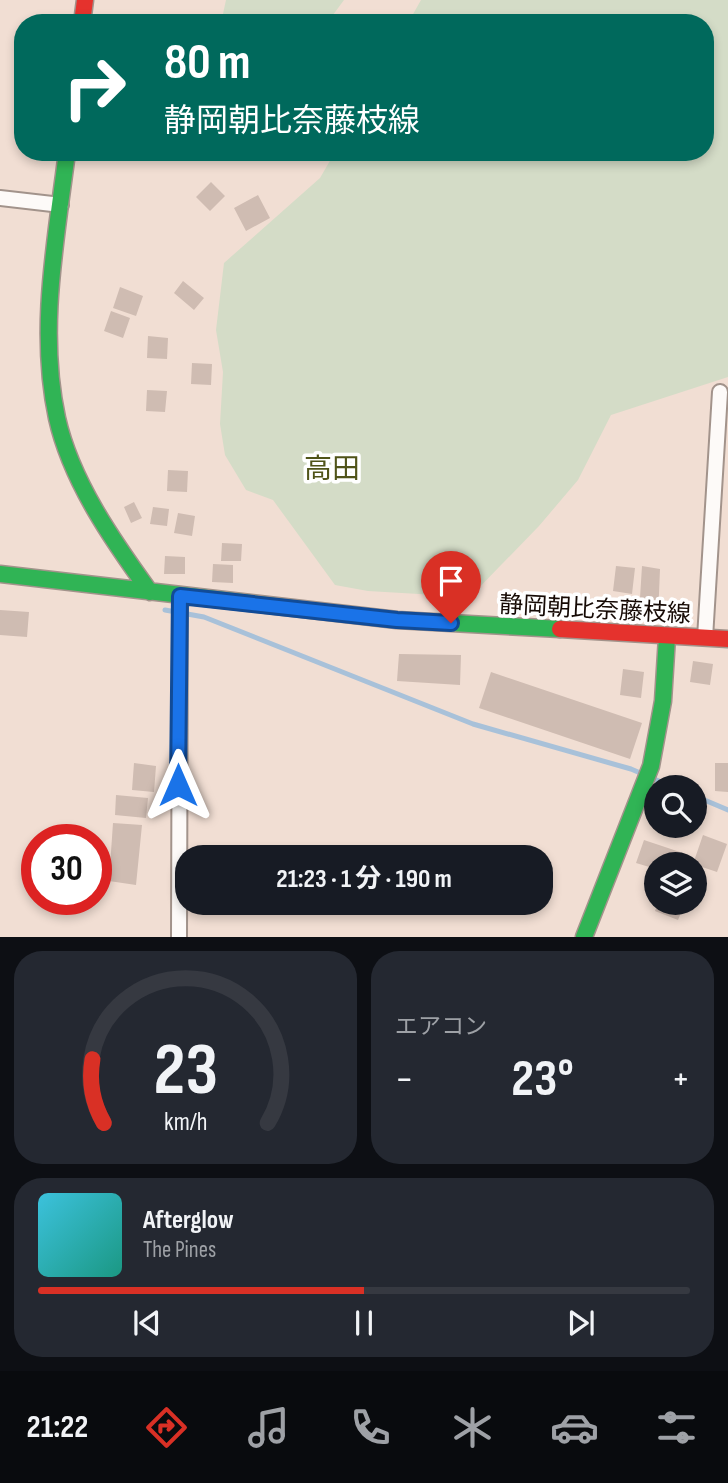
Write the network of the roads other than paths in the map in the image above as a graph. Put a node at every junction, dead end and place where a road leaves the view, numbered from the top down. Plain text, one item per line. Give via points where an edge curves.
1 (66, 161) edge
2 (0, 198) edge
3 (61, 205) junction
4 (720, 392) dead end
5 (0, 574) edge
6 (150, 592) junction
7 (180, 596) junction
8 (667, 637) junction
9 (705, 638) junction
10 (728, 639) edge
11 (179, 937) edge
12 (584, 937) edge

1 - 3 street
2 - 3 street
3 - 6 street via 48,299 58,419 78,478 109,535
4 - 9 street
5 - 6 street, 静岡朝比奈藤枝線
6 - 7 street, 静岡朝比奈藤枝線
7 - 8 street, 静岡朝比奈藤枝線 via 397,620
7 - 11 street
8 - 9 street, 静岡朝比奈藤枝線
8 - 12 street via 663,701 651,766
9 - 10 street, 静岡朝比奈藤枝線

